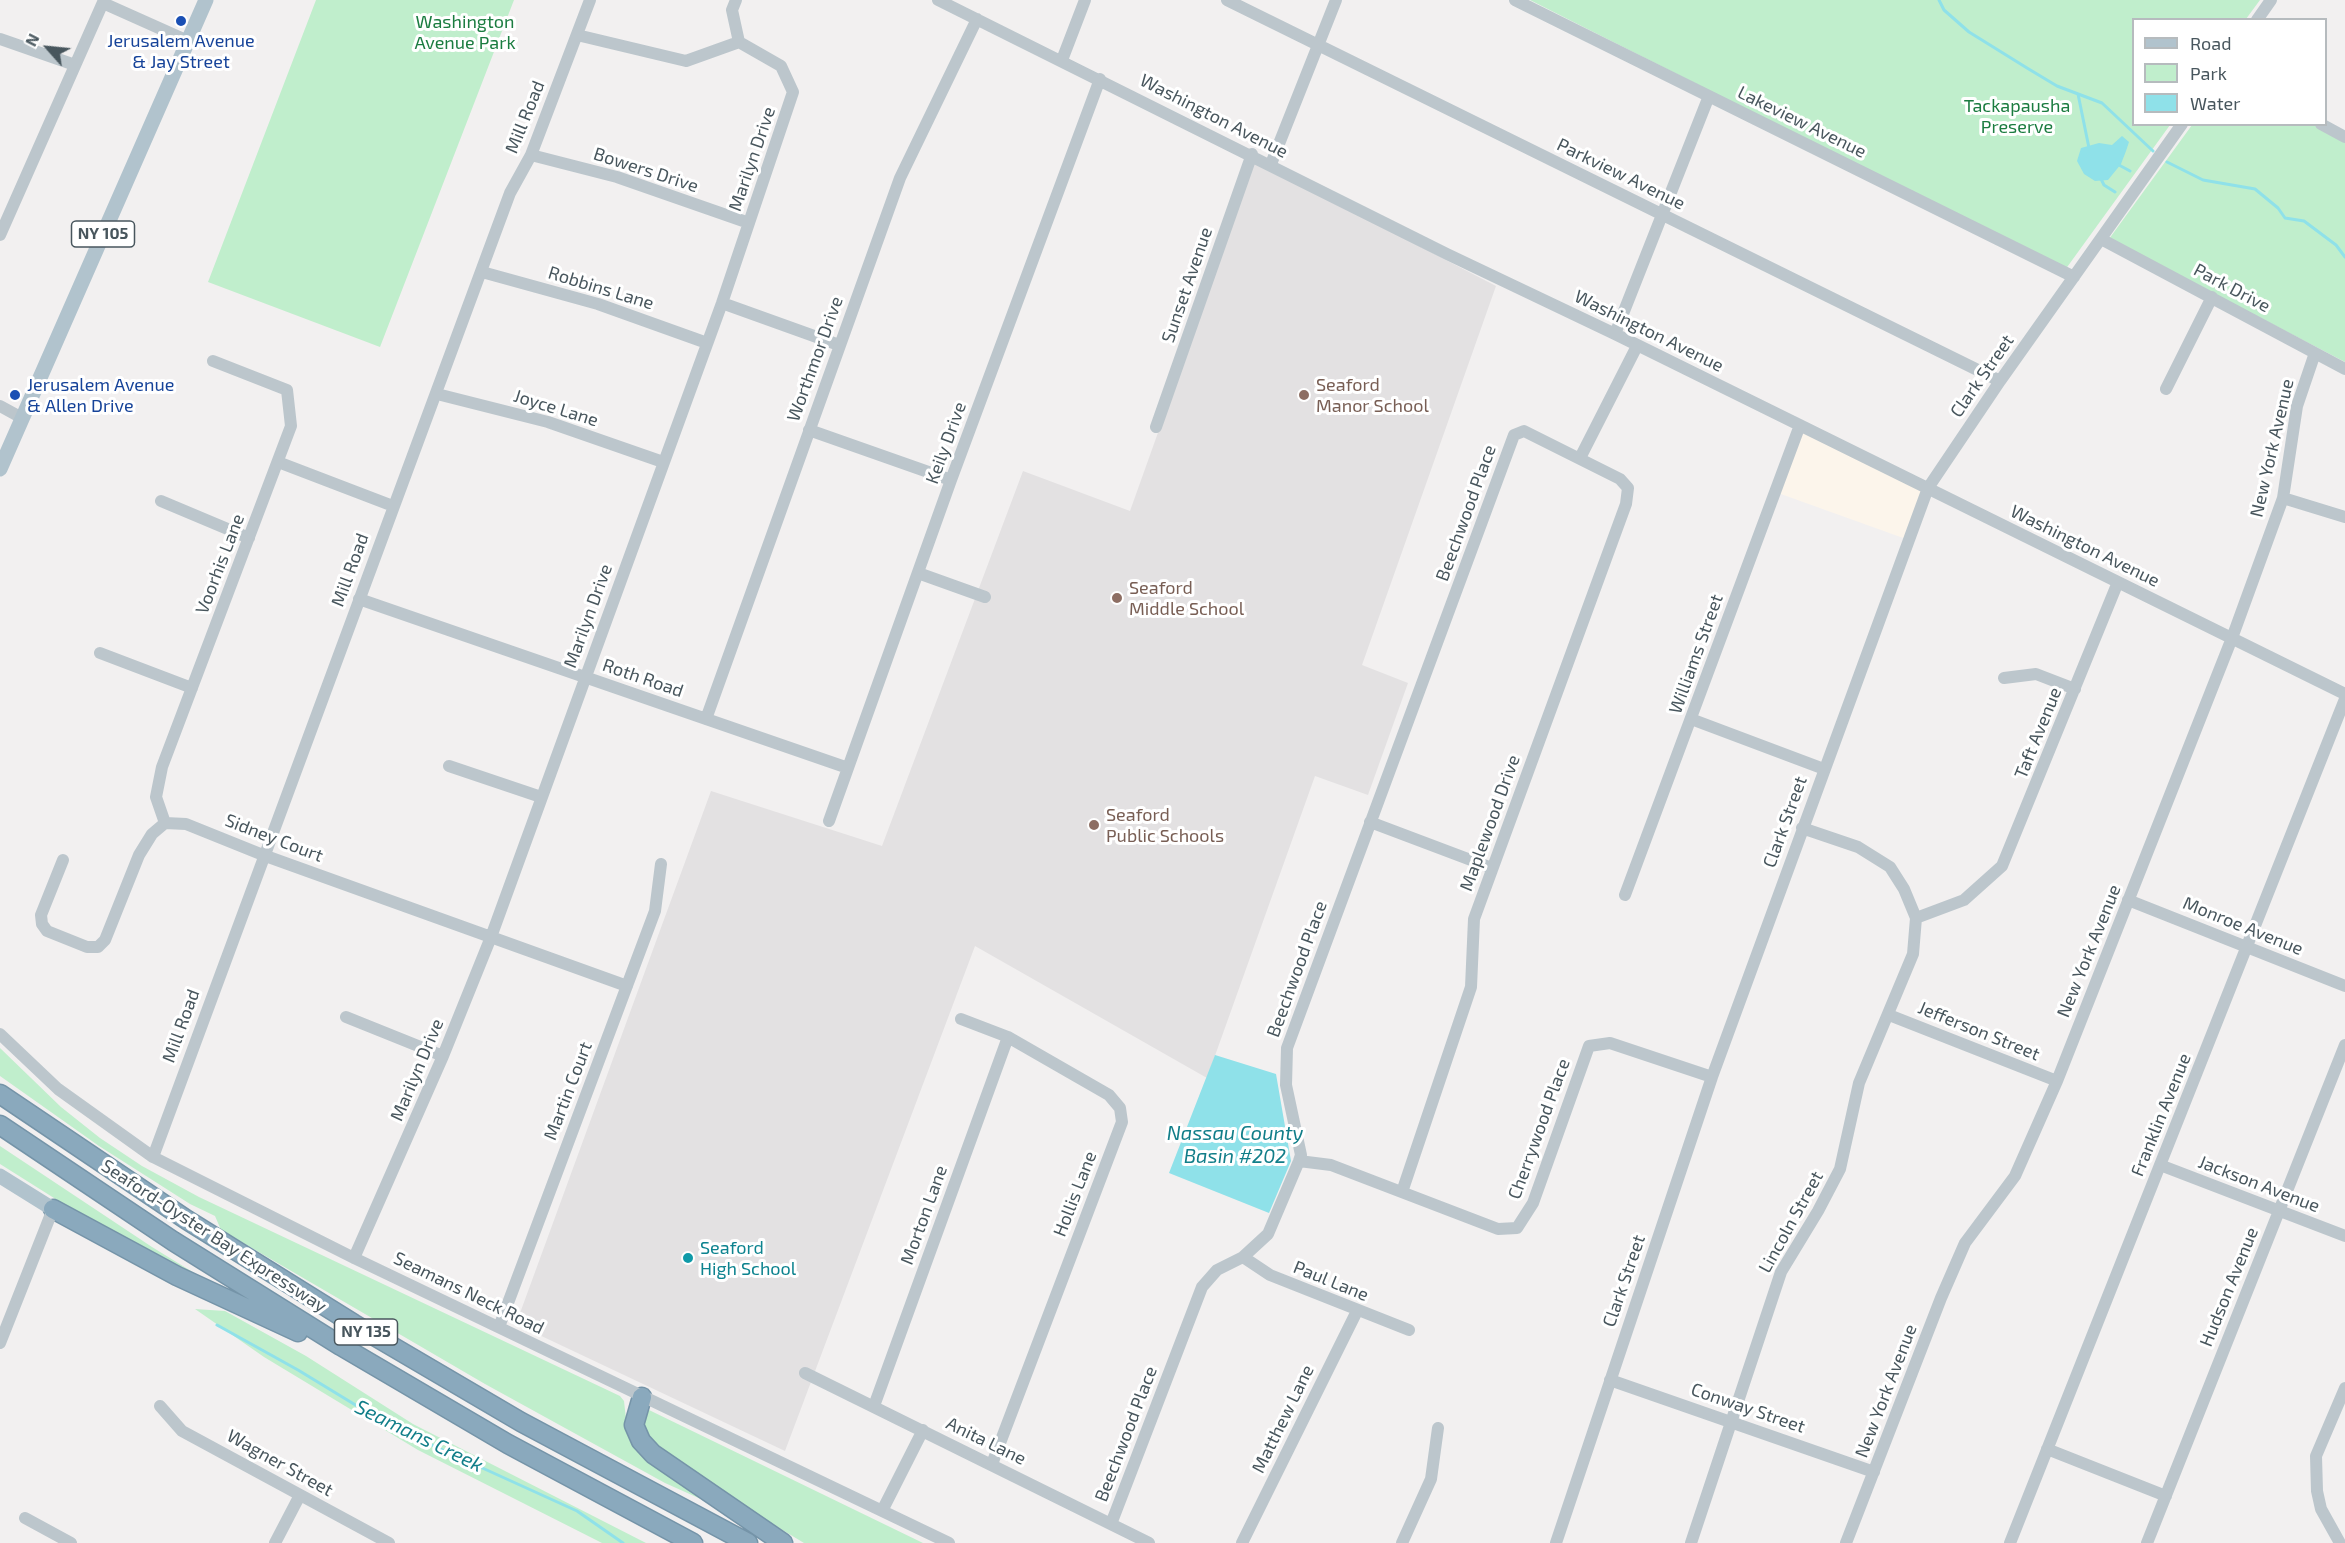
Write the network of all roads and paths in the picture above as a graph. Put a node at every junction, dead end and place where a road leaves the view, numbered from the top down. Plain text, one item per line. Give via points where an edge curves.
1 (206, 0) edge
2 (590, 0) edge
3 (736, 0) edge
4 (938, 0) edge
5 (1085, 0) edge
6 (1227, 0) edge
7 (1336, 0) edge
8 (1515, 0) edge
9 (2271, 0) edge
10 (104, 2) edge
11 (2258, 18) edge
12 (977, 19) junction
13 (577, 35) junction
14 (0, 39) edge
15 (188, 41) junction
16 (738, 42) junction
17 (1318, 45) junction
18 (1062, 60) junction
19 (75, 65) junction
20 (1100, 79) junction
21 (1709, 96) junction
22 (2181, 126) edge
23 (2325, 126) edge
24 (2345, 137) edge
25 (1252, 154) junction
26 (531, 155) junction
27 (1271, 164) junction
28 (4, 214) edge
29 (1662, 214) junction
30 (749, 223) junction
31 (0, 235) edge
32 (2101, 239) junction
33 (482, 272) junction
34 (2073, 277) junction
35 (2212, 297) junction
36 (722, 303) junction
37 (1615, 334) junction
38 (707, 343) junction
39 (839, 345) junction
40 (1637, 346) junction
41 (2315, 353) junction
42 (213, 361) dead end
43 (2345, 369) edge
44 (2000, 381) junction
45 (2166, 389) dead end
46 (437, 394) junction
47 (0, 406) edge
48 (22, 418) junction
49 (1800, 425) junction
50 (1156, 427) dead end
51 (809, 430) junction
52 (1580, 458) junction
53 (278, 462) junction
54 (663, 462) junction
55 (0, 469) edge
56 (951, 480) junction
57 (1928, 488) junction
58 (2283, 498) junction
59 (161, 501) dead end
60 (393, 506) junction
61 (2345, 517) edge
62 (249, 538) junction
63 (918, 573) junction
64 (2118, 582) junction
65 (985, 597) dead end
66 (359, 599) junction
67 (2232, 638) junction
68 (100, 653) dead end
69 (585, 677) junction
70 (2004, 678) dead end
71 (192, 688) junction
72 (2075, 689) junction
73 (2345, 694) edge
74 (2345, 699) edge
75 (706, 719) junction
76 (1691, 719) junction
77 (448, 766) dead end
78 (848, 768) junction
79 (1824, 768) junction
80 (541, 797) junction
81 (829, 821) dead end
82 (1370, 822) junction
83 (165, 823) junction
84 (1802, 828) junction
85 (263, 855) junction
86 (63, 860) dead end
87 (661, 864) dead end
88 (1492, 868) junction
89 (1625, 895) dead end
90 (2128, 900) junction
91 (1916, 918) junction
92 (490, 937) junction
93 (2247, 947) junction
94 (627, 986) junction
95 (2345, 986) edge
96 (1889, 1015) junction
97 (346, 1017) dead end
98 (961, 1019) dead end
99 (0, 1034) edge
100 (1008, 1037) junction
101 (2345, 1045) edge
102 (444, 1056) junction
103 (1712, 1077) junction
104 (2056, 1082) junction
105 (0, 1094) edge
106 (0, 1125) edge
107 (153, 1157) junction
108 (1299, 1161) junction
109 (2160, 1165) junction
110 (0, 1176) edge
111 (1402, 1192) junction
112 (53, 1209) junction
113 (2279, 1211) junction
114 (2345, 1236) edge
115 (1243, 1257) junction
116 (354, 1258) junction
117 (1357, 1311) junction
118 (499, 1327) junction
119 (1409, 1330) dead end
120 (0, 1343) edge
121 (805, 1373) dead end
122 (1610, 1380) junction
123 (2345, 1388) edge
124 (422, 1394) junction
125 (642, 1397) junction
126 (160, 1406) dead end
127 (874, 1406) junction
128 (1732, 1420) junction
129 (1438, 1428) dead end
130 (923, 1431) junction
131 (2047, 1449) junction
132 (992, 1464) junction
133 (1874, 1472) junction
134 (300, 1495) junction
135 (2166, 1496) junction
136 (882, 1511) junction
137 (25, 1518) dead end
138 (1111, 1524) junction
139 (71, 1543) edge
140 (275, 1543) edge
141 (389, 1543) edge
142 (693, 1543) edge
143 (748, 1543) edge
144 (783, 1543) edge
145 (949, 1543) edge
146 (1149, 1543) edge
147 (1242, 1543) edge
148 (1402, 1543) edge
149 (1556, 1543) edge
150 (1691, 1543) edge
151 (1846, 1543) edge
152 (2010, 1543) edge
153 (2147, 1543) edge
154 (2340, 1543) edge

1 - 15 main road, NY 105
2 - 13 street, Mill Road
3 - 16 street via 732,10
4 - 12 street, Washington Avenue
5 - 18 street
6 - 17 street, Parkview Avenue
7 - 17 street
8 - 21 street, Lakeview Avenue
9 - 11 street
10 - 15 street
10 - 19 street
12 - 18 street, Washington Avenue
12 - 39 street, Worthmor Drive via 900,178
13 - 16 street via 686,61
13 - 26 street, Mill Road
14 - 19 street
15 - 48 main road, NY 105
16 - 30 street, Marilyn Drive via 781,66 793,92
17 - 27 street
17 - 29 street, Parkview Avenue
18 - 20 street, Washington Avenue
19 - 28 street
20 - 25 street, Washington Avenue
20 - 56 street, Keily Drive
21 - 29 street
21 - 34 street, Lakeview Avenue
22 - 32 street, Clark Street
23 - 24 street
25 - 27 street, Washington Avenue
25 - 50 street, Sunset Avenue
26 - 30 street, Bowers Drive via 617,177
26 - 33 street, Mill Road via 510,193
27 - 37 street, Washington Avenue
28 - 31 street
29 - 37 street
29 - 44 street, Parkview Avenue
30 - 36 street, Marilyn Drive
32 - 34 street, Clark Street
32 - 35 street, Park Drive
33 - 38 street, Robbins Lane via 598,304
33 - 46 street, Mill Road
34 - 44 street, Clark Street
35 - 41 street, Park Drive
35 - 45 street
36 - 38 street, Marilyn Drive
36 - 39 street
37 - 40 street, Washington Avenue
38 - 54 street, Marilyn Drive
39 - 51 street, Worthmor Drive
40 - 49 street, Washington Avenue
40 - 52 street
41 - 43 street, Park Drive
41 - 58 street, New York Avenue via 2297,406
42 - 53 street, Voorhis Lane via 286,390 291,426
44 - 57 street, Clark Street
46 - 54 street, Joyce Lane via 548,422
46 - 60 street, Mill Road
47 - 48 street
48 - 55 main road, NY 105
49 - 57 street, Washington Avenue
49 - 76 street, Williams Street
51 - 56 street
51 - 75 street, Worthmor Drive
52 - 82 street, Beechwood Place via 1524,431 1514,435
52 - 88 street, Maplewood Drive via 1615,476 1628,488 1626,504
53 - 60 street
53 - 62 street, Voorhis Lane
54 - 69 street, Marilyn Drive
56 - 63 street, Keily Drive
57 - 64 street, Washington Avenue
57 - 79 street, Clark Street
58 - 61 street
58 - 67 street, New York Avenue
59 - 62 street
60 - 66 street, Mill Road
62 - 71 street, Voorhis Lane
63 - 65 street
63 - 78 street, Keily Drive
64 - 67 street, Washington Avenue
64 - 72 street, Taft Avenue
66 - 69 street, Roth Road
66 - 85 street, Mill Road
67 - 73 street, Washington Avenue
67 - 90 street, New York Avenue
68 - 71 street
69 - 75 street, Roth Road
69 - 80 street, Marilyn Drive
70 - 72 street via 2036,674
71 - 83 street, Voorhis Lane via 162,766 156,797
72 - 91 street, Taft Avenue via 2002,866 1964,900
74 - 93 street, Franklin Avenue
75 - 78 street, Roth Road
76 - 79 street
76 - 89 street, Williams Street
77 - 80 street
78 - 81 street, Keily Drive
79 - 84 street, Clark Street
80 - 92 street, Marilyn Drive
82 - 88 street
82 - 108 street, Beechwood Place via 1287,1048 1286,1084
83 - 85 street, Sidney Court via 186,824
83 - 86 street via 152,834 139,855 105,940 98,946 87,947 47,931 42,924 41,915
84 - 91 street, Lincoln Street via 1858,846 1890,867 1905,889
84 - 103 street, Clark Street
85 - 92 street, Sidney Court
85 - 107 street, Mill Road
87 - 94 street, Martin Court via 655,911
88 - 111 street, Maplewood Drive via 1474,920 1471,987
90 - 93 street, Monroe Avenue
90 - 104 street, New York Avenue
91 - 96 street, Lincoln Street via 1913,954
92 - 94 street, Sidney Court
92 - 102 street, Marilyn Drive
93 - 95 street, Monroe Avenue
93 - 109 street, Franklin Avenue
94 - 118 street, Martin Court
96 - 104 street, Jefferson Street
96 - 128 street, Lincoln Street via 1859,1083 1840,1169 1781,1272
97 - 102 street
98 - 100 street, Hollis Lane
99 - 107 street, Seamans Neck Road via 58,1089
100 - 127 street, Morton Lane
100 - 132 street, Hollis Lane via 1109,1095 1119,1107 1122,1122
101 - 113 street, Hudson Avenue
102 - 116 street, Marilyn Drive
103 - 111 street, Cherrywood Place via 1610,1043 1589,1046 1533,1203 1517,1228 1498,1229
103 - 122 street, Clark Street
104 - 133 street, New York Avenue via 2016,1176 1965,1243
105 - 143 highway, Seaford-Oyster Bay Expressway / NY 135 via 187,1220 354,1324 521,1422
106 - 124 highway, Seaford-Oyster Bay Expressway / NY 135 via 255,1294
107 - 116 street, Seamans Neck Road
108 - 111 street, Cherrywood Place via 1331,1165
108 - 115 street, Beechwood Place via 1268,1234
109 - 113 street, Jackson Avenue
109 - 131 street, Franklin Avenue
110 - 112 main road
112 - 120 street
112 - 124 highway via 177,1276
113 - 114 street, Jackson Avenue
113 - 135 street, Hudson Avenue
115 - 117 street, Paul Lane via 1270,1275
115 - 138 street, Beechwood Place via 1217,1270 1202,1287
116 - 118 street, Seamans Neck Road
117 - 119 street, Paul Lane
117 - 147 street, Matthew Lane
118 - 125 street, Seamans Neck Road
121 - 127 street, Anita Lane
122 - 128 street, Conway Street
122 - 149 street, Clark Street
123 - 154 street via 2316,1456 2320,1509
124 - 142 highway, Seaford-Oyster Bay Expressway / NY 135
125 - 136 street, Seamans Neck Road
125 - 144 highway via 634,1425 641,1441
126 - 134 street, Wagner Street via 182,1431
127 - 130 street, Anita Lane
128 - 133 street, Conway Street
128 - 150 street, Lincoln Street
129 - 148 street via 1431,1479
130 - 132 street, Anita Lane
130 - 136 street
131 - 135 street
131 - 152 street, Franklin Avenue
132 - 138 street, Anita Lane
133 - 151 street, New York Avenue
134 - 140 street
134 - 141 street, Wagner Street
135 - 153 street, Hudson Avenue
136 - 145 street, Seamans Neck Road
137 - 139 street
138 - 146 street, Anita Lane

